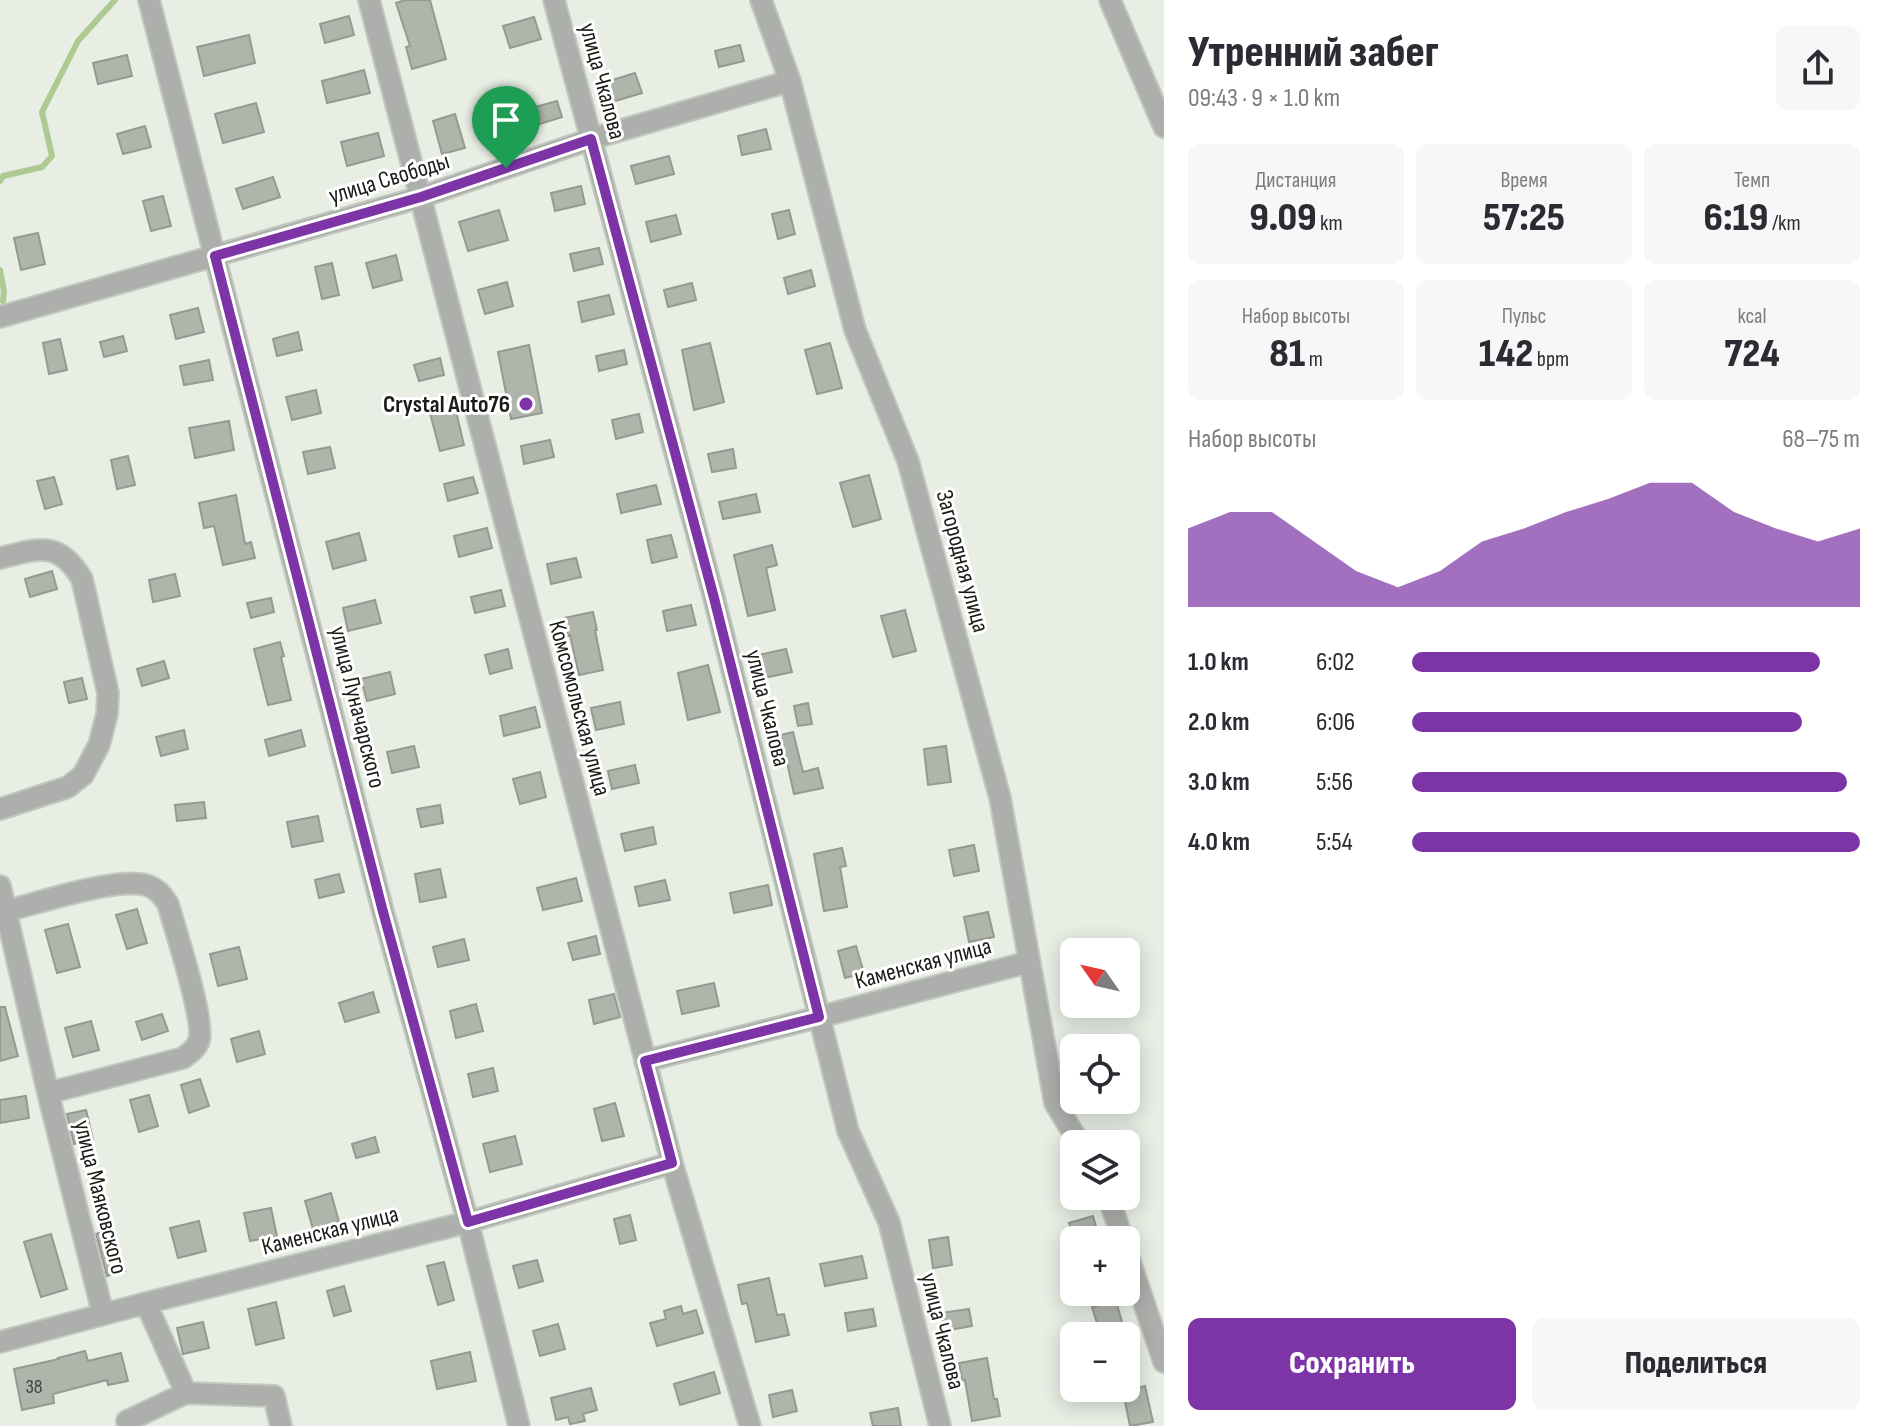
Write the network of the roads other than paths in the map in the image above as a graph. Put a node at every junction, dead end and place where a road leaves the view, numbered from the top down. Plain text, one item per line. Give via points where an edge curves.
1 (149, 0) edge
2 (369, 0) edge
3 (554, 0) edge
4 (761, 0) edge
5 (1110, 0) edge
6 (790, 81) junction
7 (1164, 127) edge
8 (591, 139) junction
9 (421, 197) junction
10 (215, 256) junction
11 (0, 317) edge
12 (0, 558) edge
13 (0, 809) edge
14 (0, 886) edge
15 (6, 911) junction
16 (1029, 962) junction
17 (819, 1017) junction
18 (645, 1061) junction
19 (48, 1093) junction
20 (1071, 1130) edge
21 (672, 1163) junction
22 (468, 1222) junction
23 (1140, 1291) edge
24 (146, 1303) junction
25 (103, 1314) junction
26 (0, 1342) edge
27 (1164, 1362) edge
28 (186, 1393) junction
29 (128, 1426) edge
30 (281, 1426) edge
31 (519, 1426) edge
32 (750, 1426) edge
33 (940, 1426) edge

1 - 10 street, улица Луначарского
2 - 9 street, Комсомольская улица
3 - 8 street, улица Чкалова
4 - 6 street, Загородная улица
5 - 7 street
6 - 8 street, улица Свободы
6 - 16 street, Загородная улица via 855,330 908,461 984,737
8 - 9 street, улица Свободы
8 - 17 street, улица Чкалова
9 - 10 street, улица Свободы
9 - 18 street, Комсомольская улица
10 - 11 street, улица Свободы
10 - 22 street, улица Луначарского
12 - 13 street via 41,548 75,567 108,693 99,745 83,775 68,787
14 - 15 street, улица Маяковского
15 - 19 street, улица Маяковского
15 - 19 street, улица Маяковского via 85,890 149,885 168,904 200,1020 199,1043 183,1058
16 - 17 street, Каменская улица
16 - 20 street, Загородная улица via 1055,1103
17 - 18 street, Каменская улица
17 - 33 street, улица Чкалова via 848,1131 889,1222
18 - 21 street, Комсомольская улица
19 - 25 street, улица Маяковского
21 - 22 street, Каменская улица
21 - 32 street, Комсомольская улица
22 - 24 street, Каменская улица
22 - 31 street, улица Луначарского
23 - 27 street
24 - 25 street, Каменская улица
24 - 28 street
25 - 26 street, Каменская улица
28 - 29 street via 127,1421
28 - 30 street via 274,1396

